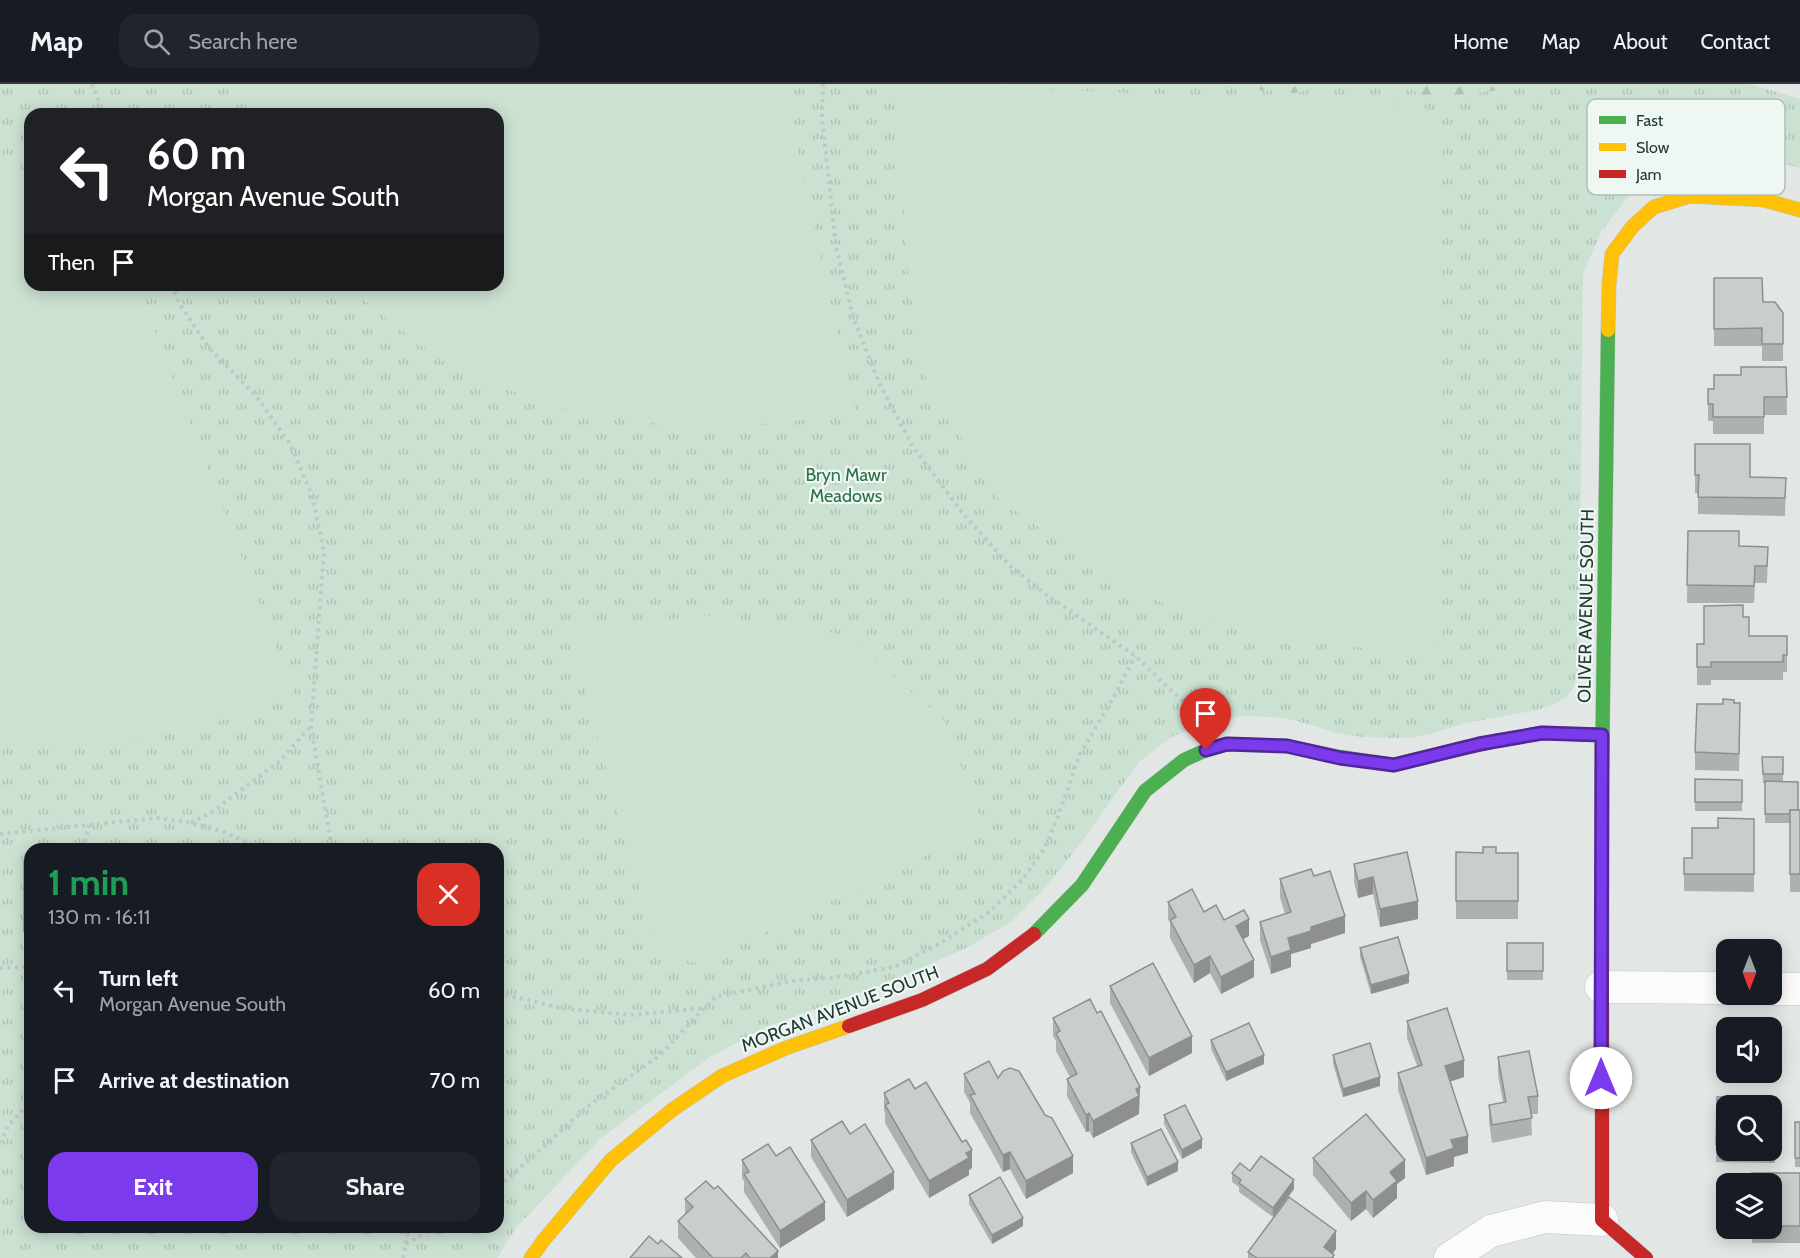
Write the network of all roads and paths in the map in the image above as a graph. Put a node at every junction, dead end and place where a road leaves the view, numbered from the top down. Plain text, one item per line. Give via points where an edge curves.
1 (92, 84) edge
2 (823, 84) edge
3 (102, 108) edge
4 (1800, 210) edge
5 (175, 291) edge
6 (1136, 656) junction
7 (311, 726) junction
8 (1602, 735) junction
9 (1206, 750) junction
10 (192, 823) junction
11 (89, 825) junction
12 (0, 834) edge
13 (84, 843) edge
14 (249, 843) edge
15 (331, 843) edge
16 (0, 968) edge
17 (24, 968) edge
18 (1601, 987) junction
19 (1716, 988) edge
20 (1782, 989) edge
21 (1800, 989) edge
22 (504, 994) edge
23 (705, 1008) junction
24 (24, 1109) edge
25 (0, 1143) edge
26 (504, 1182) edge
27 (1602, 1220) junction
28 (409, 1233) edge
29 (425, 1233) edge
30 (406, 1244) junction
31 (403, 1258) edge
32 (531, 1258) edge
33 (1450, 1258) edge
34 (1646, 1258) edge

1 - 3 path
2 - 6 path via 822,118 836,247 853,317 880,385 913,447 965,516 1009,565
4 - 8 street, OLIVER AVENUE SOUTH via 1764,200 1690,196 1654,207 1612,254
5 - 7 path via 209,348 256,396 290,444 312,495 324,552
6 - 9 path via 1192,710
6 - 23 path via 1080,754 1044,849 1022,880 989,912 894,967 792,981 715,997
7 - 10 path via 280,761
7 - 15 path
8 - 9 street, MORGAN AVENUE SOUTH via 1542,733 1394,765 1287,746 1227,744
8 - 18 street, OLIVER AVENUE SOUTH
9 - 32 street, MORGAN AVENUE SOUTH via 1184,760 1145,791 1082,885 1038,932 987,969 922,1000 786,1047 722,1076 672,1110 611,1160
10 - 11 path via 158,818
10 - 14 path
11 - 12 path
11 - 13 path
16 - 17 path
18 - 19 street
18 - 27 street, OLIVER AVENUE SOUTH
20 - 21 street
22 - 23 path via 560,1008 631,1015
23 - 26 path via 659,1056 588,1106
24 - 25 path via 8,1126
27 - 33 street via 1545,1217 1491,1231
27 - 34 street
28 - 30 path
29 - 30 path
30 - 31 path

